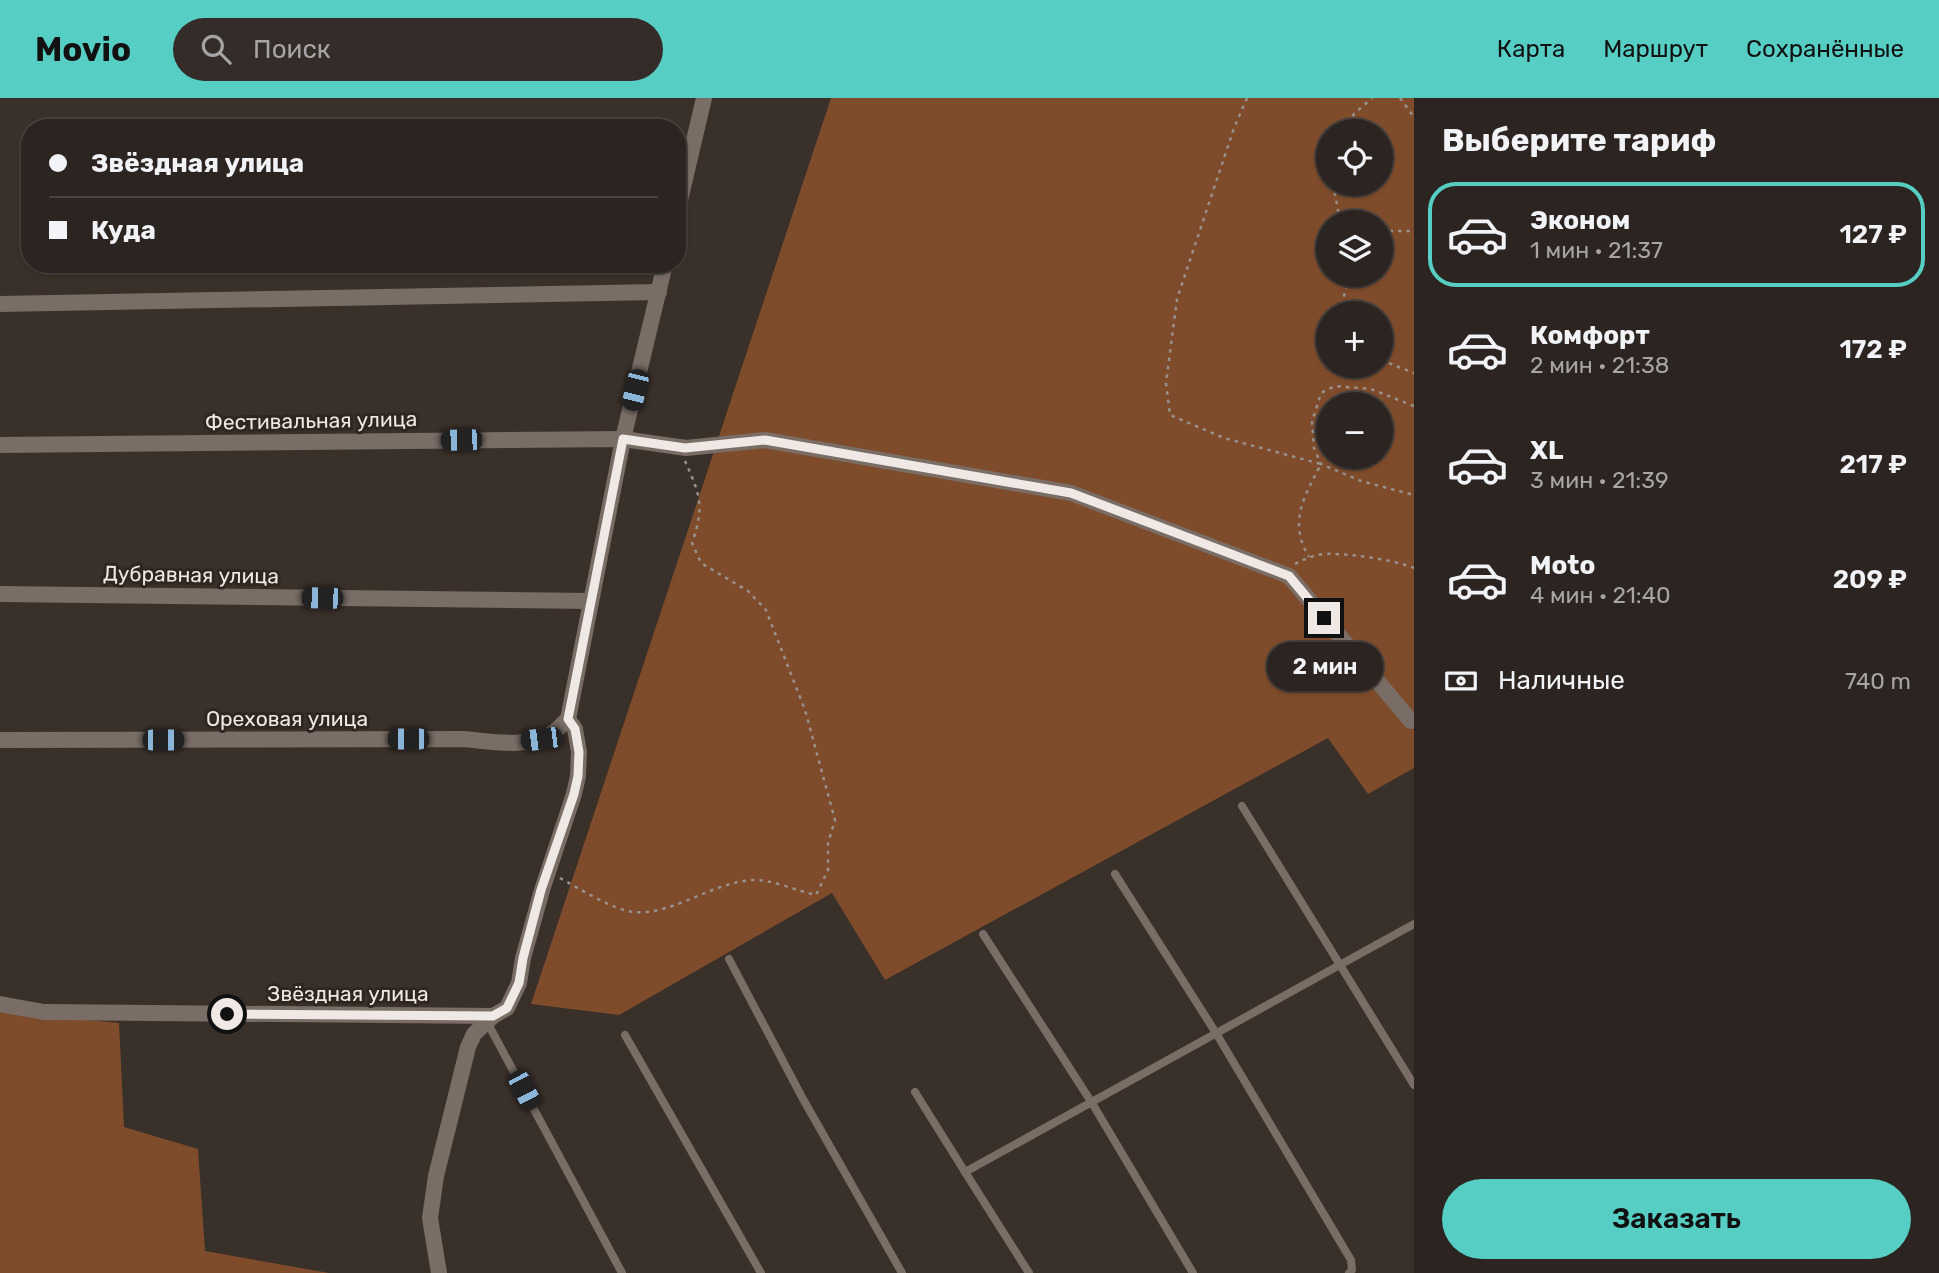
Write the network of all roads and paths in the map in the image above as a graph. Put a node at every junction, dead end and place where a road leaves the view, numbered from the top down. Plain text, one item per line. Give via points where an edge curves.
1 (704, 98) edge
2 (1247, 98) edge
3 (1372, 98) edge
4 (1400, 98) edge
5 (1414, 117) edge
6 (1351, 119) edge
7 (686, 175) edge
8 (1393, 231) edge
9 (1414, 231) edge
10 (663, 273) edge
11 (659, 292) junction
12 (0, 304) edge
13 (1393, 365) edge
14 (1414, 373) edge
15 (1323, 392) edge
16 (1379, 392) edge
17 (1393, 398) edge
18 (1414, 406) edge
19 (1316, 409) edge
20 (623, 439) junction
21 (0, 445) edge
22 (685, 448) junction
23 (1316, 453) edge
24 (1316, 463) edge
25 (1318, 469) edge
26 (1333, 469) edge
27 (1414, 495) edge
28 (1309, 557) junction
29 (1414, 568) edge
30 (1279, 573) junction
31 (0, 594) edge
32 (591, 601) junction
33 (568, 719) junction
34 (1414, 720) edge
35 (0, 740) edge
36 (1242, 806) dead end
37 (547, 872) junction
38 (1115, 874) dead end
39 (1414, 924) edge
40 (983, 933) dead end
41 (729, 959) dead end
42 (1340, 964) junction
43 (0, 1004) edge
44 (489, 1018) junction
45 (1216, 1033) junction
46 (625, 1035) dead end
47 (1414, 1085) edge
48 (915, 1092) dead end
49 (1092, 1103) junction
50 (965, 1172) junction
51 (439, 1273) edge
52 (622, 1273) edge
53 (761, 1273) edge
54 (902, 1273) edge
55 (1030, 1273) edge
56 (1193, 1273) edge
57 (1349, 1273) edge

1 - 7 street
2 - 24 path via 1177,299 1166,383 1170,415 1224,438
3 - 6 path
4 - 5 path
8 - 9 path
10 - 11 street
11 - 12 street
11 - 20 street
13 - 14 path
15 - 16 path via 1335,386
17 - 18 path
19 - 23 path via 1312,422
20 - 21 street, Фестивальная улица
20 - 22 street, Фестивальная улица
20 - 32 street
22 - 30 street, Фестивальная улица via 765,440 1071,493
22 - 37 path via 684,460 698,492 701,518 692,542 701,563 748,591 766,610 805,710 835,820 828,843 828,870 816,895 756,880 730,883 666,908 633,912
25 - 28 path via 1297,522 1300,542
26 - 27 path
28 - 29 path via 1331,554
28 - 30 path
30 - 34 street, Фестивальная улица via 1289,576
31 - 32 street, Дубравная улица
32 - 33 street
33 - 35 street, Ореховая улица via 553,734 517,742
33 - 37 street via 575,729 578,776
36 - 42 lane
37 - 44 street via 517,990 507,1008
38 - 45 lane
39 - 42 lane
40 - 49 lane
41 - 54 lane
42 - 45 lane
42 - 47 lane
43 - 44 street, Звёздная улица via 44,1012
44 - 51 street via 468,1047 436,1175 430,1217
44 - 52 lane
45 - 49 lane
45 - 57 lane via 1351,1260
46 - 53 lane
48 - 50 lane
49 - 50 lane
49 - 56 lane
50 - 55 lane

